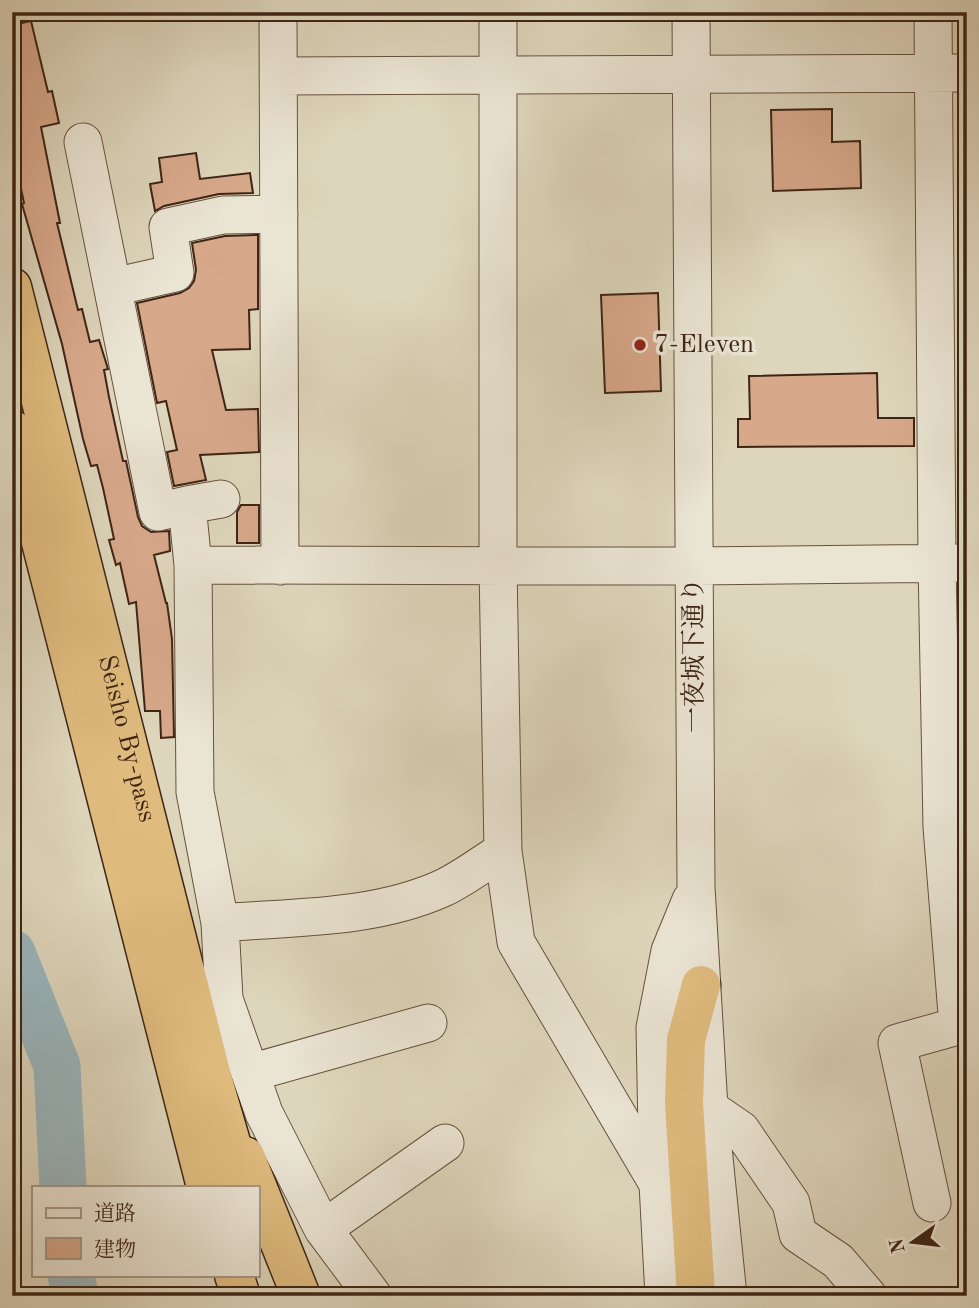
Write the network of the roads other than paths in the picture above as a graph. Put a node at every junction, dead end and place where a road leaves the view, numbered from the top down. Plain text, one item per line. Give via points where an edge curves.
1 (278, 12) edge
2 (498, 12) edge
3 (691, 12) edge
4 (933, 12) edge
5 (950, 73) edge
6 (692, 74) junction
7 (499, 75) junction
8 (278, 76) junction
9 (83, 142) dead end
10 (279, 215) junction
11 (12, 287) edge
12 (113, 287) junction
13 (12, 429) edge
14 (952, 563) edge
15 (193, 565) junction
16 (280, 566) junction
17 (498, 566) junction
18 (695, 566) junction
19 (954, 827) edge
20 (503, 850) junction
21 (696, 887) junction
22 (220, 923) junction
23 (701, 985) junction
24 (428, 1023) dead end
25 (962, 1026) edge
26 (250, 1073) junction
27 (212, 1076) junction
28 (709, 1108) junction
29 (445, 1143) dead end
30 (204, 1182) edge
31 (658, 1184) junction
32 (244, 1186) edge
33 (256, 1186) edge
34 (259, 1192) edge
35 (932, 1203) dead end
36 (323, 1229) junction
37 (259, 1239) edge
38 (224, 1276) edge
39 (234, 1276) edge
40 (229, 1296) edge
41 (241, 1296) edge
42 (278, 1296) edge
43 (301, 1296) edge
44 (373, 1296) edge
45 (663, 1296) edge
46 (696, 1296) edge
47 (728, 1296) edge
48 (868, 1296) edge

1 - 8 street
2 - 7 street
3 - 6 street, 一夜城下通り
4 - 5 street
5 - 6 street
5 - 14 street
6 - 7 street
6 - 18 street, 一夜城下通り
7 - 8 street
7 - 17 street
8 - 10 street
9 - 12 street
10 - 12 street via 223,215 168,227 175,273
10 - 16 street
11 - 27 highway, Seisho By-pass
12 - 15 street via 158,512 204,502
13 - 30 highway, Seisho By-pass
14 - 18 street
14 - 19 street
15 - 16 street
15 - 22 street via 195,792
16 - 17 street
17 - 18 street
17 - 20 street
18 - 21 street, 一夜城下通り
19 - 25 street
20 - 22 street via 444,887 405,901 352,913
20 - 31 street via 516,943
21 - 23 street, 一夜城下通り
21 - 31 street via 670,951 655,1028
22 - 26 street via 224,999
23 - 28 street, 一夜城下通り
23 - 46 highway via 686,1040 684,1103
24 - 26 street
25 - 35 street via 897,1043
26 - 36 street via 264,1112
27 - 32 highway, Seisho By-pass
27 - 33 highway
28 - 47 street, 一夜城下通り
28 - 48 street via 741,1130 791,1203 798,1234 838,1261
29 - 36 street
31 - 45 street
34 - 43 highway
36 - 44 street
37 - 42 highway
38 - 40 highway
39 - 41 highway

